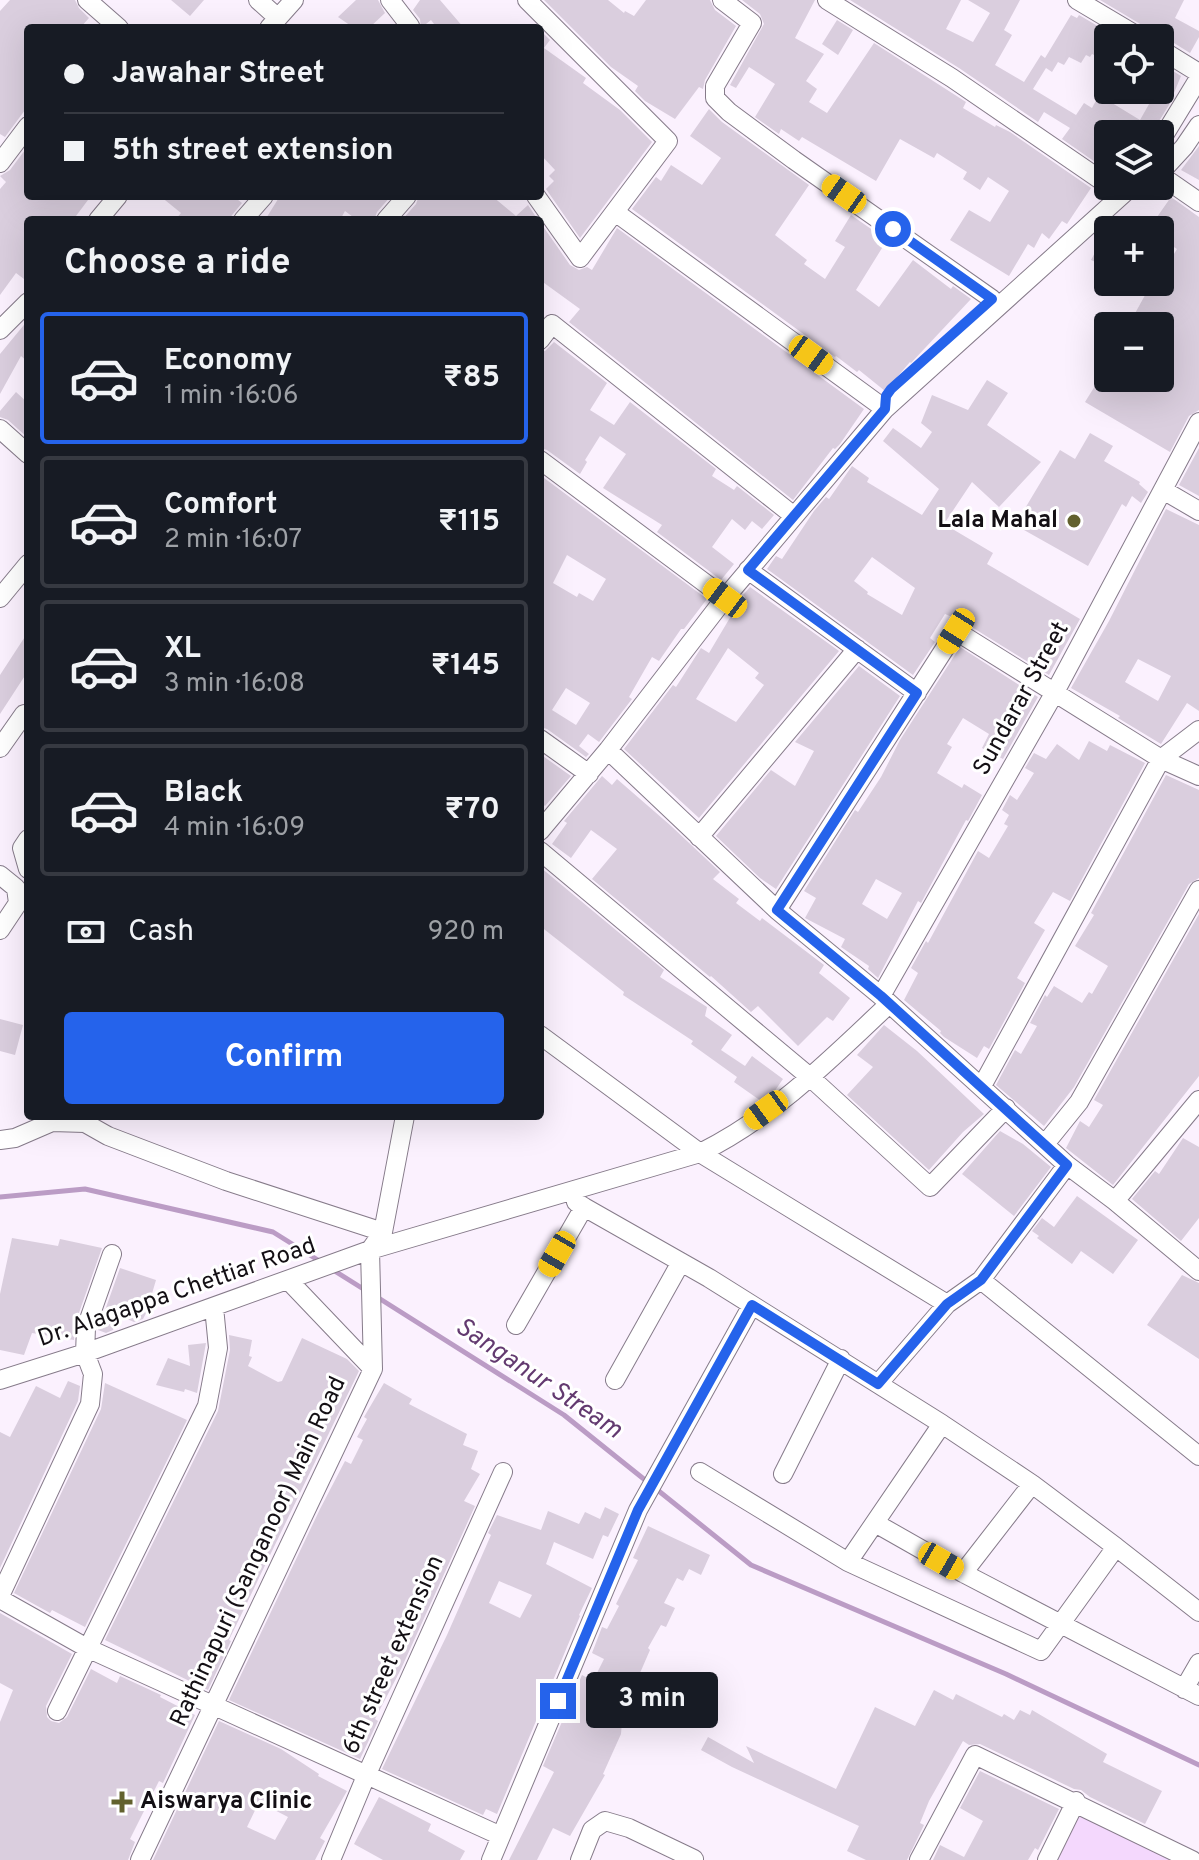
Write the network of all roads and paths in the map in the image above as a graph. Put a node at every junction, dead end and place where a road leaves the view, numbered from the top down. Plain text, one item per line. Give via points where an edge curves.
1 (87, 0) edge
2 (258, 0) edge
3 (294, 0) edge
4 (390, 0) edge
5 (527, 0) edge
6 (722, 0) edge
7 (827, 0) edge
8 (1077, 0) edge
9 (274, 23) edge
10 (109, 24) edge
11 (408, 24) edge
12 (1117, 24) edge
13 (1174, 58) edge
14 (1199, 75) edge
15 (1199, 103) edge
16 (1173, 120) edge
17 (1199, 125) edge
18 (24, 131) edge
19 (1174, 141) edge
20 (1174, 158) edge
21 (0, 163) edge
22 (1094, 172) edge
23 (1174, 184) edge
24 (115, 200) edge
25 (260, 200) edge
26 (404, 200) edge
27 (1101, 200) edge
28 (1101, 200) edge
29 (1132, 200) edge
30 (1199, 202) edge
31 (615, 212) junction
32 (101, 216) edge
33 (246, 216) edge
34 (390, 216) edge
35 (544, 220) edge
36 (992, 299) junction
37 (24, 306) edge
38 (0, 330) edge
39 (544, 335) edge
40 (885, 409) junction
41 (1199, 422) edge
42 (0, 429) edge
43 (24, 450) edge
44 (544, 463) edge
45 (1163, 490) junction
46 (1199, 511) edge
47 (794, 516) junction
48 (24, 569) edge
49 (748, 570) junction
50 (0, 598) edge
51 (725, 598) junction
52 (857, 649) junction
53 (1055, 692) junction
54 (917, 693) junction
55 (24, 717) edge
56 (1199, 730) edge
57 (544, 742) edge
58 (0, 748) edge
59 (608, 750) junction
60 (1161, 759) junction
61 (589, 774) junction
62 (1199, 776) edge
63 (544, 826) edge
64 (699, 837) junction
65 (544, 854) edge
66 (0, 867) edge
67 (24, 870) edge
68 (0, 875) edge
69 (1198, 892) edge
70 (777, 910) junction
71 (0, 930) edge
72 (885, 1000) junction
73 (544, 1038) edge
74 (811, 1078) junction
75 (982, 1086) junction
76 (1199, 1100) edge
77 (1006, 1108) junction
78 (83, 1120) edge
79 (404, 1120) edge
80 (1192, 1121) edge
81 (0, 1140) edge
82 (1045, 1144) junction
83 (700, 1153) junction
84 (1067, 1165) junction
85 (562, 1194) junction
86 (1115, 1201) junction
87 (584, 1207) junction
88 (383, 1232) junction
89 (112, 1254) dead end
90 (370, 1257) junction
91 (681, 1262) junction
92 (1199, 1271) edge
93 (293, 1279) junction
94 (981, 1280) junction
95 (947, 1304) junction
96 (752, 1305) junction
97 (214, 1307) junction
98 (516, 1325) dead end
99 (85, 1353) junction
100 (841, 1359) junction
101 (373, 1369) junction
102 (0, 1380) edge
103 (615, 1380) dead end
104 (878, 1384) junction
105 (942, 1424) junction
106 (1199, 1456) edge
107 (503, 1472) dead end
108 (700, 1472) dead end
109 (783, 1474) dead end
110 (1032, 1484) junction
111 (875, 1523) junction
112 (1116, 1547) junction
113 (848, 1562) junction
114 (963, 1573) junction
115 (0, 1598) edge
116 (1199, 1612) edge
117 (1060, 1624) junction
118 (87, 1648) junction
119 (1199, 1663) edge
120 (1192, 1693) edge
121 (212, 1707) junction
122 (57, 1711) dead end
123 (366, 1776) junction
124 (1076, 1801) junction
125 (501, 1836) junction
126 (694, 1859) edge
127 (140, 1860) edge
128 (331, 1860) edge
129 (491, 1860) edge
130 (580, 1860) edge
131 (919, 1860) edge
132 (1047, 1860) edge
133 (1192, 1860) edge

1 - 10 street
2 - 9 street
3 - 9 street
4 - 11 street
5 - 31 street via 668,141
6 - 36 street via 752,23 715,86 715,98
7 - 22 street
8 - 12 street
13 - 14 street
14 - 16 street
15 - 19 street
17 - 20 street
18 - 21 street
23 - 30 street
24 - 32 street
25 - 33 street
26 - 34 street
27 - 36 street
28 - 40 street
29 - 40 street via 900,409
31 - 35 street via 580,258
31 - 40 street
36 - 40 street via 891,389
37 - 38 street
39 - 47 street via 552,324
40 - 47 street
41 - 45 street, Sundarar Street
42 - 43 street
44 - 51 street
45 - 46 street
45 - 53 street, Sundarar Street
47 - 49 street
48 - 50 street
49 - 51 street
49 - 52 street
51 - 59 street
52 - 54 street
52 - 64 street
53 - 54 street via 956,631
53 - 60 street
53 - 72 street, Sundarar Street
54 - 70 street
55 - 58 street
56 - 60 street
57 - 61 street
59 - 61 street
59 - 64 street
60 - 62 street
60 - 75 street
61 - 63 street
64 - 70 street
65 - 74 street
66 - 67 street via 5,872
68 - 71 street via 16,888 18,903
69 - 82 street via 1079,1102
70 - 72 street
72 - 74 street, Sundarar Street
72 - 75 street
73 - 83 street
74 - 77 street via 930,1187
74 - 83 street, Sundarar Street via 722,1143
75 - 77 street
76 - 80 street
77 - 82 street
78 - 81 street via 52,1122
78 - 88 street via 108,1136 226,1181
79 - 88 street
80 - 86 street
82 - 84 street
83 - 85 street, Dr. Alagappa Chettiar Road
83 - 95 street
84 - 86 street
84 - 94 street
85 - 87 street
85 - 90 street, Dr. Alagappa Chettiar Road
86 - 92 street
87 - 91 street
87 - 98 street
88 - 90 street
89 - 99 street via 86,1328
90 - 93 street, Dr. Alagappa Chettiar Road via 344,1259
90 - 101 street, Rathinapuri (Sanganoor) Main Road
91 - 96 street
91 - 103 street
93 - 97 street, Dr. Alagappa Chettiar Road
93 - 101 street
94 - 95 street
94 - 106 street
95 - 104 street
96 - 100 street
96 - 125 street via 641,1505
97 - 99 street, Dr. Alagappa Chettiar Road
97 - 118 street via 218,1348 207,1406
99 - 102 street, Dr. Alagappa Chettiar Road
99 - 115 street via 93,1374 90,1404
100 - 104 street
100 - 109 street
101 - 121 street, Rathinapuri (Sanganoor) Main Road
104 - 105 street
105 - 110 street
105 - 111 street
107 - 123 street, 6th street extension
108 - 113 street
110 - 112 street
110 - 114 street
111 - 113 street
111 - 114 street
112 - 116 street
112 - 117 street
113 - 117 street via 1041,1651
114 - 117 street
115 - 118 street
117 - 120 street
118 - 121 street
118 - 122 street
119 - 120 street
121 - 123 street
121 - 127 street, Rathinapuri (Sanganoor) Main Road
123 - 125 street
123 - 128 street, 6th street extension
124 - 131 street via 975,1755
124 - 132 street
124 - 133 street
125 - 129 street
126 - 130 street via 605,1821 592,1830

